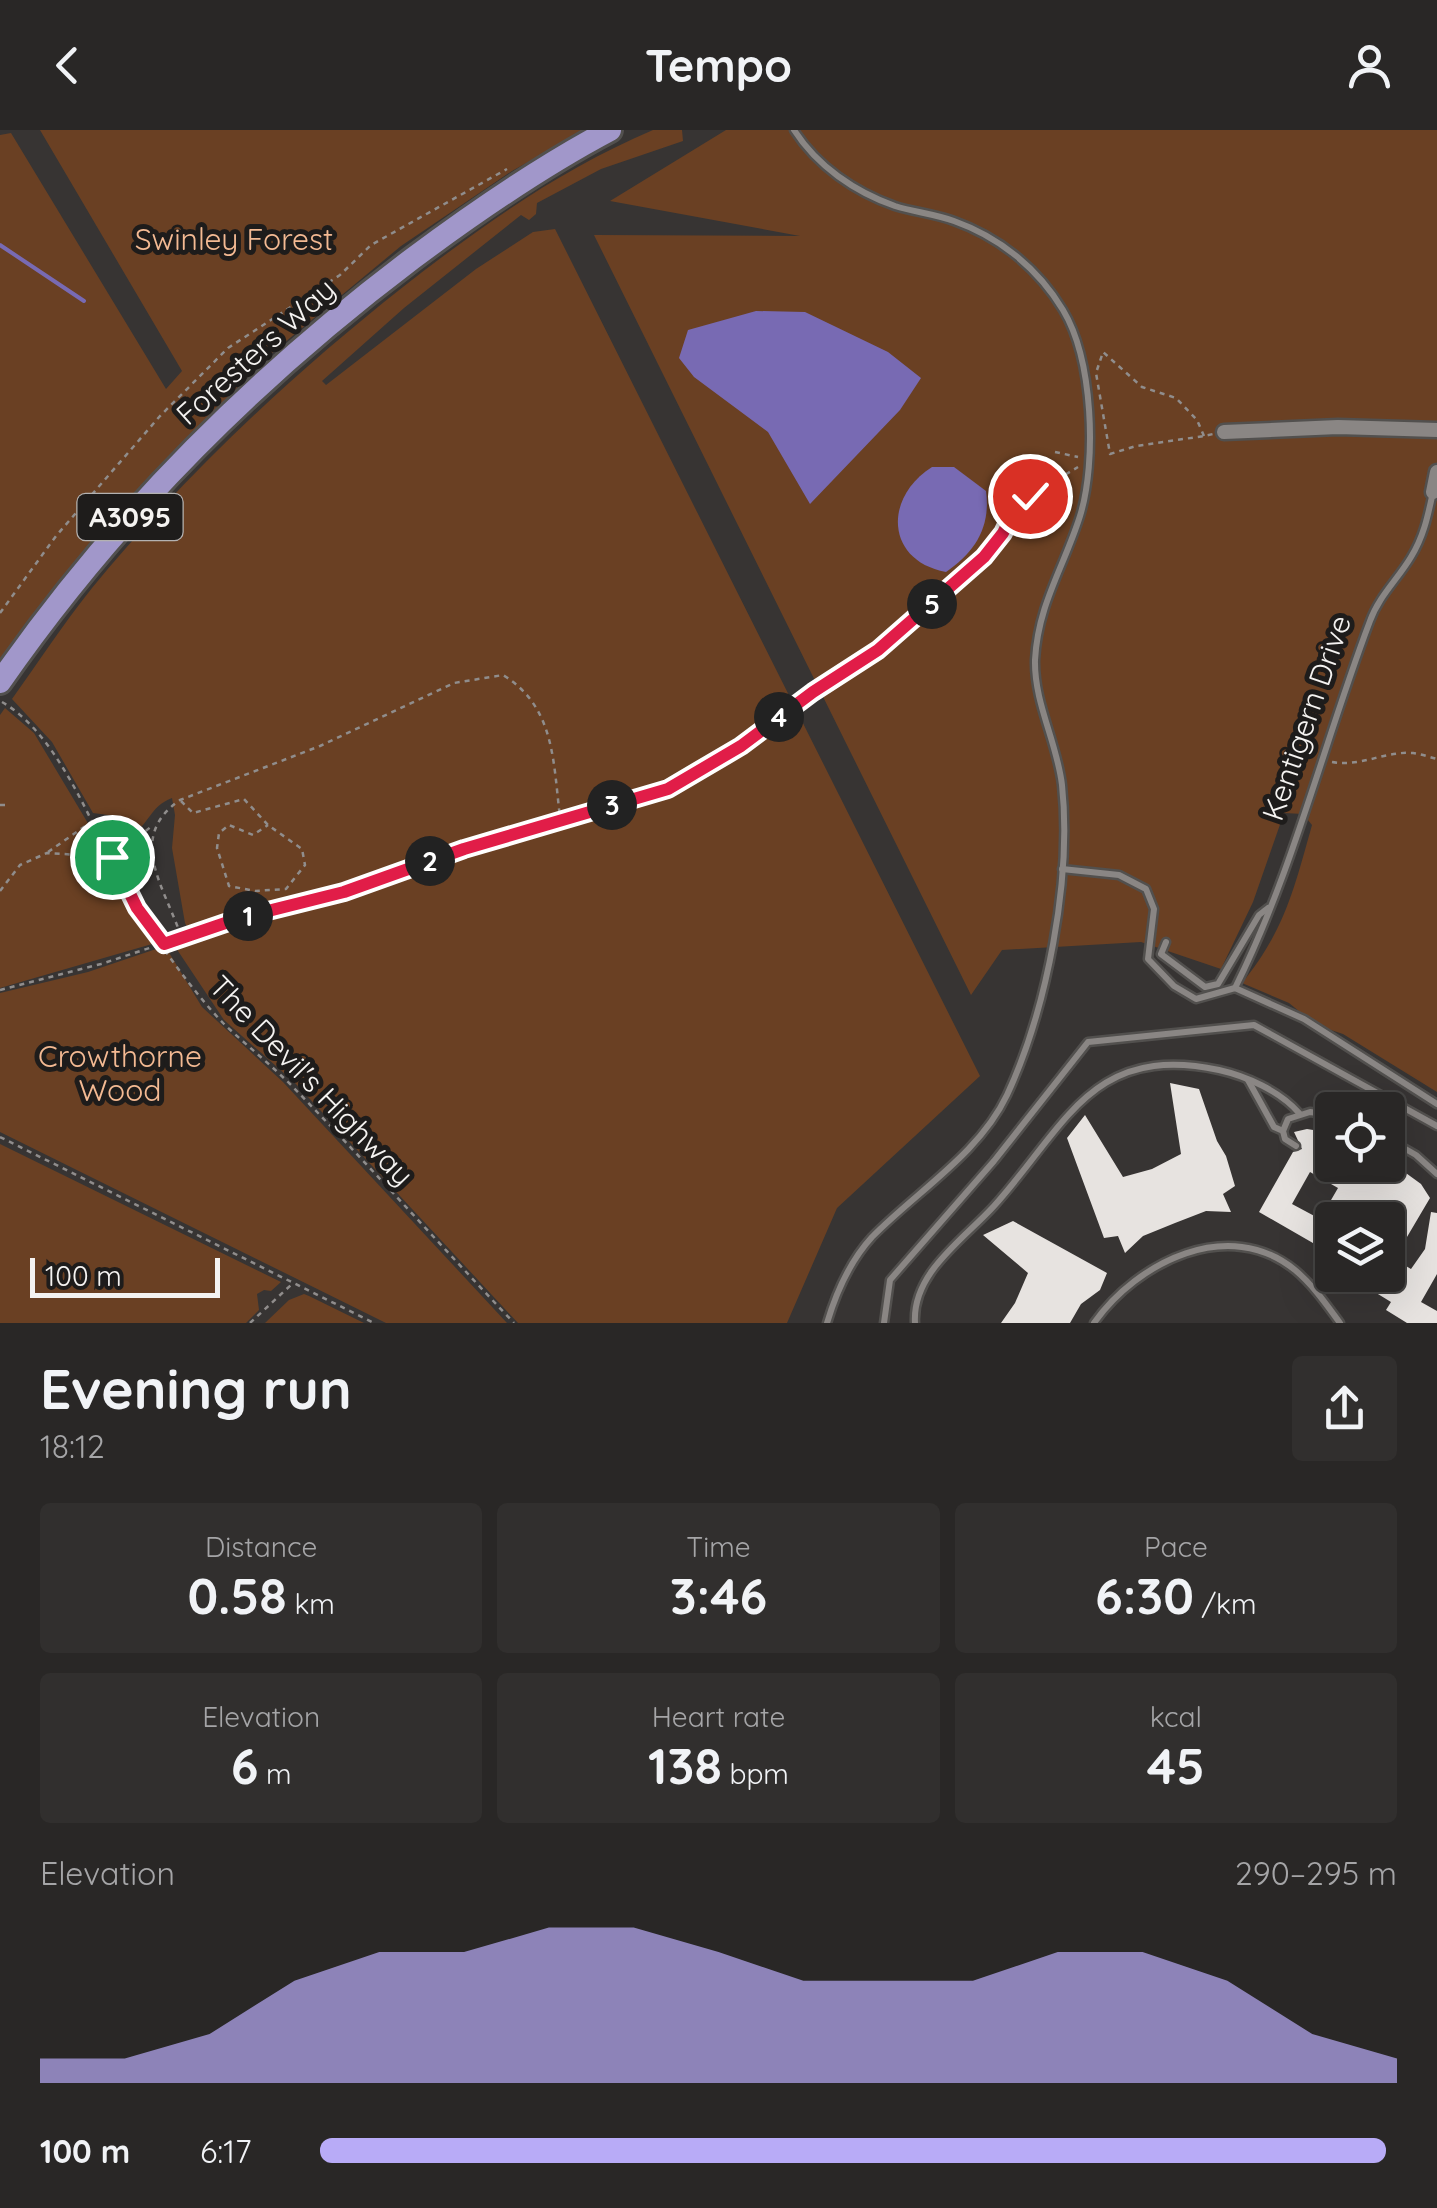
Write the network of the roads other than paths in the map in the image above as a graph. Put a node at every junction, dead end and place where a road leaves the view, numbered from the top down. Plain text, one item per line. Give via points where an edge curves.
1 (610, 130) edge
2 (794, 130) edge
3 (1437, 430) edge
4 (1224, 432) dead end
5 (1437, 472) edge
6 (1433, 492) joint
7 (1, 689) edge
8 (1062, 869) junction
9 (1270, 907) junction
10 (1166, 942) dead end
11 (1234, 988) junction
12 (1248, 1079) junction
13 (1437, 1104) edge
14 (1298, 1113) junction
15 (1315, 1114) edge
16 (1437, 1126) edge
17 (1282, 1131) junction
18 (1296, 1146) dead end
19 (1405, 1149) edge
20 (1437, 1174) edge
21 (826, 1323) edge
22 (884, 1323) edge
23 (915, 1323) edge
24 (1094, 1323) edge
25 (1340, 1323) edge

1 - 7 main road, Foresters Way / A3095 via 458,225 277,367 149,494 72,586
2 - 8 lane via 832,172 858,189 952,220 1005,247 1034,271 1075,332 1086,377 1088,462 1081,513 1040,613 1035,660 1061,779
3 - 4 street
5 - 6 street, Kentigern Drive
6 - 9 lane, Kentigern Drive via 1424,532 1377,602
8 - 11 lane via 1119,874 1146,889 1154,909 1148,958 1174,986 1196,1000
8 - 21 lane via 1042,990 1005,1100 963,1154 870,1240
9 - 10 lane via 1218,984 1205,987 1161,954
9 - 11 lane, Kentigern Drive
11 - 13 lane via 1304,1020
12 - 14 lane
12 - 17 lane
12 - 23 lane via 1170,1064 1138,1067 1094,1087 932,1270 914,1305
14 - 15 lane
14 - 17 lane
16 - 22 lane via 1254,1025 1088,1042 890,1280
17 - 18 lane
19 - 20 lane
24 - 25 lane via 1159,1265 1226,1244 1264,1253 1294,1270

